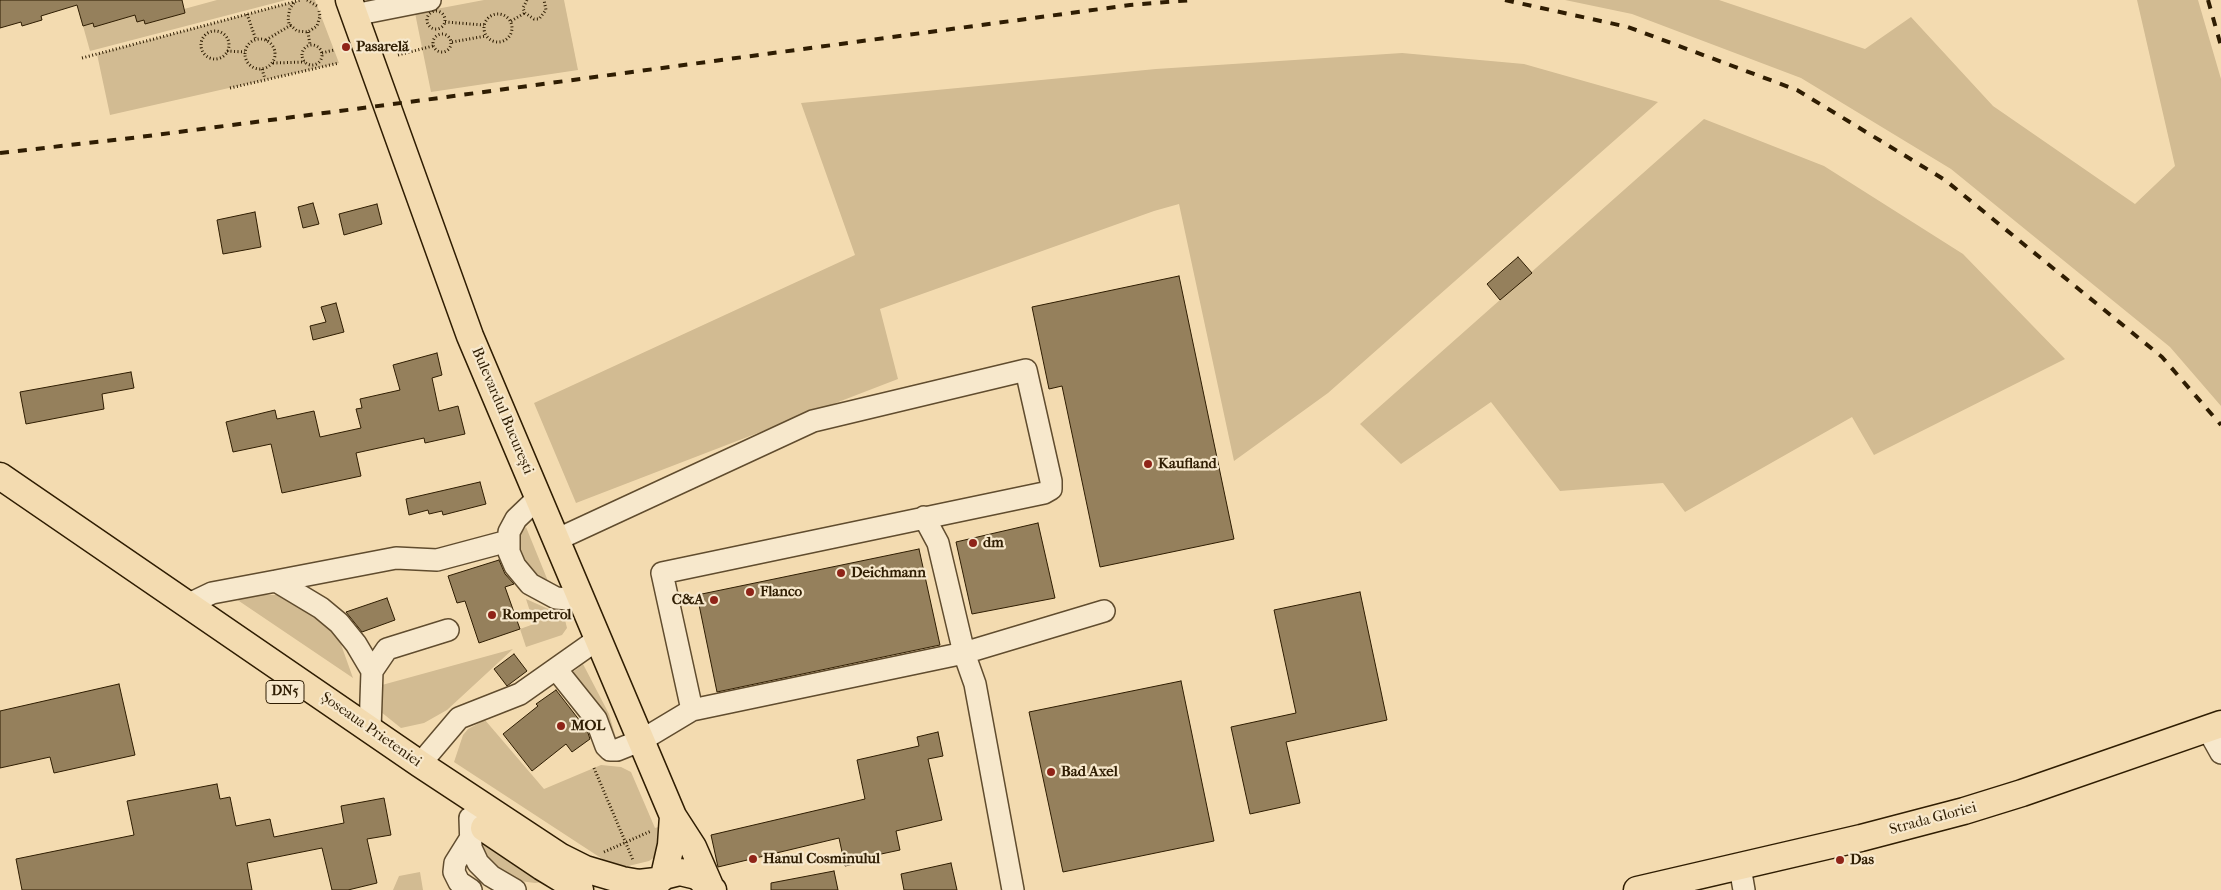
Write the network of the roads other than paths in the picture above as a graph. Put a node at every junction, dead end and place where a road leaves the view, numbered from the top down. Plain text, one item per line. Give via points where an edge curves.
1 (430, 0) edge
2 (352, 8) edge
3 (0, 476) edge
4 (0, 497) edge
5 (539, 497) junction
6 (924, 517) junction
7 (556, 540) junction
8 (508, 541) junction
9 (276, 581) junction
10 (581, 600) junction
11 (189, 604) junction
12 (1104, 611) dead end
13 (448, 630) dead end
14 (598, 638) junction
15 (964, 653) junction
16 (556, 669) junction
17 (372, 671) junction
18 (692, 710) junction
19 (2214, 726) edge
20 (370, 730) junction
21 (642, 740) junction
22 (2221, 753) edge
23 (420, 764) junction
24 (664, 822) junction
25 (470, 828) junction
26 (1742, 878) edge
27 (656, 882) edge
28 (567, 888) edge
29 (711, 888) edge
30 (471, 890) edge
31 (515, 890) edge
32 (1013, 890) edge
33 (1637, 890) edge

1 - 2 street
2 - 5 main road, Bulevardul București via 470,336
3 - 11 main road, Șoseaua Prieteniei / DN5
4 - 25 main road, Șoseaua Prieteniei / DN5
5 - 7 main road, Bulevardul București
5 - 8 street via 516,519
6 - 7 street via 1044,493 1051,488 1026,370 813,421
6 - 15 street via 938,543
6 - 18 street via 662,573
7 - 10 main road, Bulevardul București
8 - 9 street via 438,560 396,558
8 - 10 street via 515,566 530,584 556,598
9 - 11 street via 212,593
9 - 17 street via 339,623
10 - 14 main road, Bulevardul București
11 - 20 main road, Șoseaua Prieteniei / DN5
12 - 15 street
13 - 17 street via 387,649
14 - 16 street
14 - 21 main road, Bulevardul București
15 - 18 street
15 - 32 street via 975,684
16 - 21 street via 596,719 610,750
16 - 23 street via 520,694 459,718
17 - 20 street
18 - 21 street
19 - 22 street
19 - 26 main road, Strada Gloriei via 1989,804 1862,838
20 - 23 main road, Șoseaua Prieteniei / DN5
21 - 24 main road, Bulevardul București
23 - 27 main road, Șoseaua Prieteniei / DN5 via 561,857 585,869 622,880
24 - 27 main road via 671,844
24 - 29 main road, Bulevardul București via 693,847
25 - 28 main road, Șoseaua Prieteniei / DN5
25 - 30 street via 454,872 459,882
25 - 31 street via 478,863 491,876
26 - 33 main road, Strada Gloriei
27 - 29 main road, Șoseaua Prieteniei via 672,873 689,874 697,876

